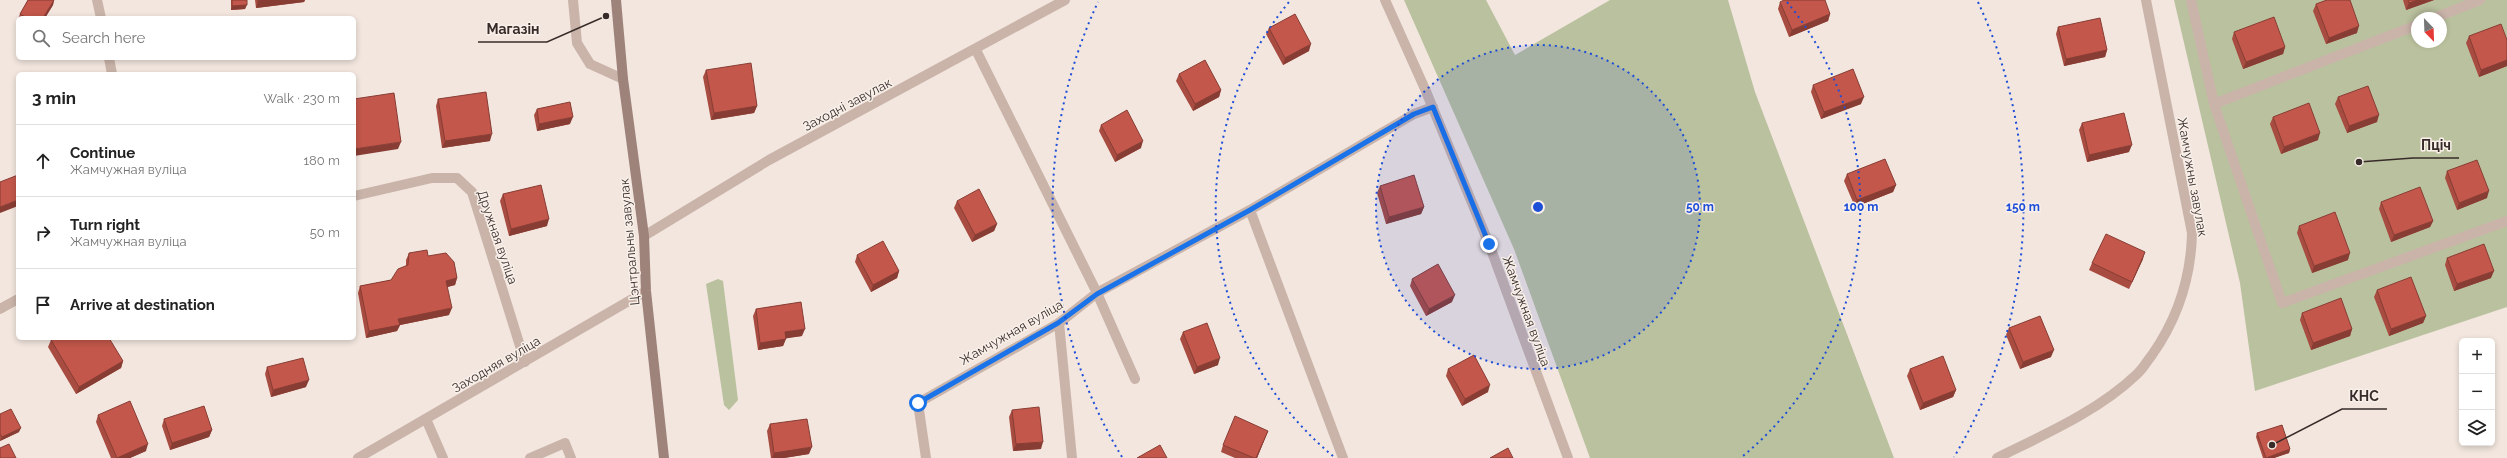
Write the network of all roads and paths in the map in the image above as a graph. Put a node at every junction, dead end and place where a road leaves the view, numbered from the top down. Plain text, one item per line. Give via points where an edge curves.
1 (97, 0) edge
2 (573, 0) edge
3 (616, 0) edge
4 (1065, 0) edge
5 (1385, 0) edge
6 (2146, 0) edge
7 (2190, 0) edge
8 (2480, 0) edge
9 (2447, 13) edge
10 (101, 16) edge
11 (2411, 27) edge
12 (976, 50) junction
13 (109, 60) edge
14 (112, 72) edge
15 (622, 79) junction
16 (2214, 104) junction
17 (1433, 107) junction
18 (356, 196) edge
19 (1250, 210) junction
20 (2507, 221) edge
21 (644, 236) junction
22 (646, 291) junction
23 (1097, 294) junction
24 (16, 300) edge
25 (0, 309) edge
26 (1058, 323) junction
27 (525, 362) junction
28 (1135, 379) dead end
29 (426, 419) junction
30 (358, 458) edge
31 (443, 458) edge
32 (530, 458) edge
33 (571, 458) edge
34 (664, 458) edge
35 (926, 458) edge
36 (1072, 458) edge
37 (1343, 458) edge
38 (1568, 458) edge
39 (1997, 458) edge

1 - 10 street
2 - 15 street via 577,44 590,64
3 - 15 street, Цэнтральны завулак
4 - 12 street, Заходні завулак
5 - 17 street, Жамчужная вуліца
6 - 39 street, Жамчужны завулак via 2192,233 2192,262 2182,298 2163,339 2138,373 2077,418
7 - 16 street
8 - 9 street
11 - 16 street
12 - 21 street, Заходні завулак via 769,160
12 - 23 street
13 - 14 street
15 - 21 street, Цэнтральны завулак
16 - 20 street via 2282,303
17 - 19 street, Жамчужная вуліца via 1410,116
17 - 38 street, Жамчужная вуліца via 1509,296
18 - 27 street, Дружная вуліца via 432,178 457,178 472,192
19 - 23 street, Жамчужная вуліца
19 - 37 street
21 - 22 street, Цэнтральны завулак
22 - 27 street, Заходняя вуліца
22 - 34 street, Цэнтральны завулак
23 - 26 street, Жамчужная вуліца
23 - 28 street
24 - 25 street
26 - 35 street, Жамчужная вуліца via 918,403
26 - 36 street
27 - 29 street, Заходняя вуліца
29 - 30 street, Заходняя вуліца
29 - 31 street
32 - 33 street via 565,443

